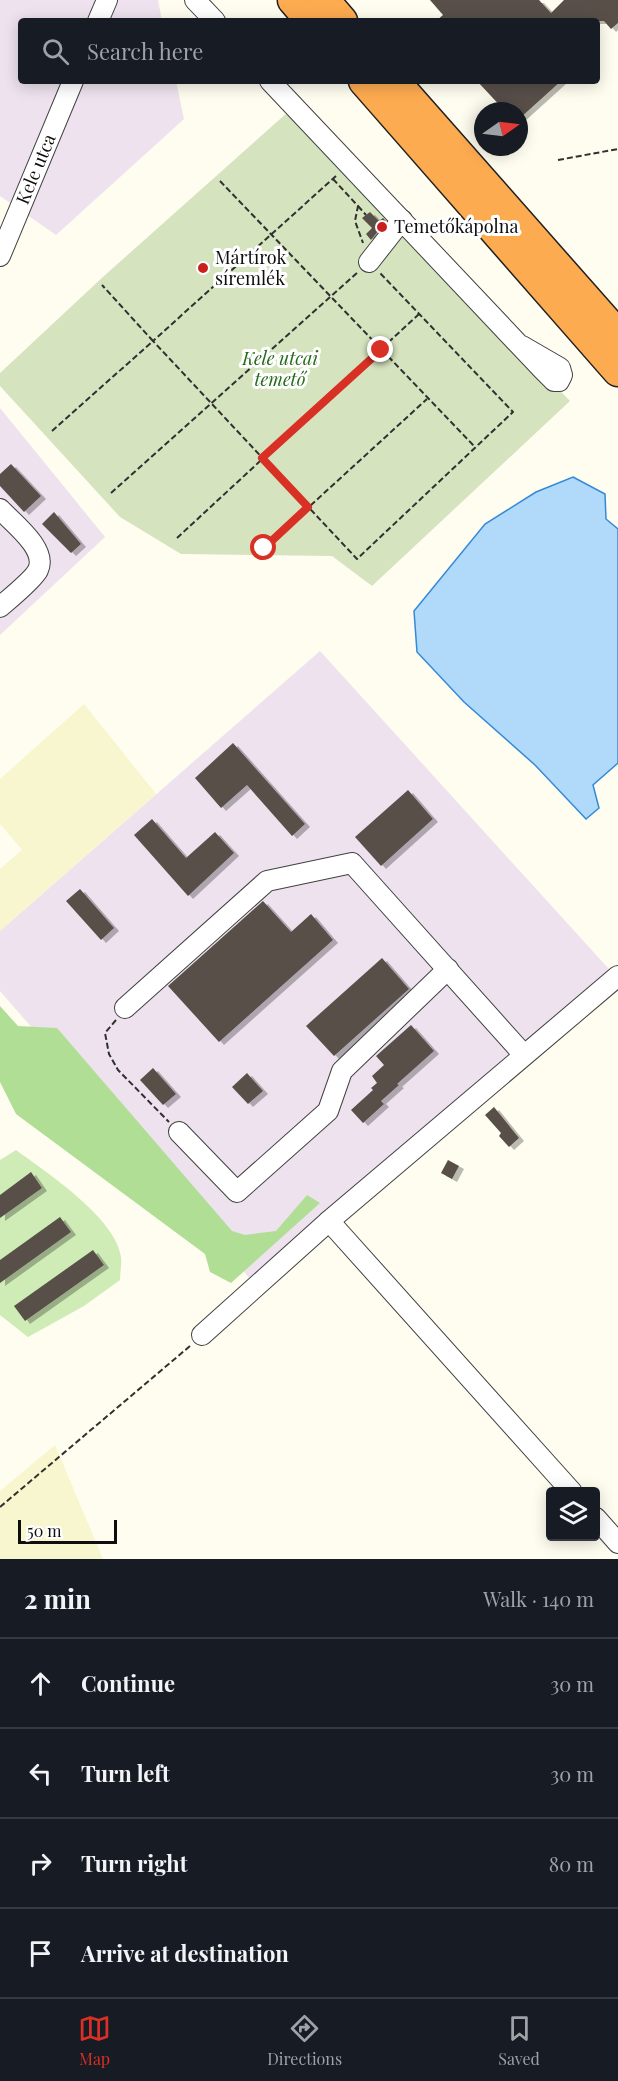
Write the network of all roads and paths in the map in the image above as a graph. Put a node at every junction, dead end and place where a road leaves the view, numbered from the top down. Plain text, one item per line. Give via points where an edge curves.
1 (107, 0) edge
2 (195, 0) edge
3 (293, 0) edge
4 (324, 0) edge
5 (99, 18) edge
6 (211, 18) edge
7 (308, 18) edge
8 (339, 18) edge
9 (72, 84) edge
10 (273, 84) edge
11 (367, 84) edge
12 (397, 84) edge
13 (618, 149) edge
14 (558, 160) dead end
15 (349, 164) junction
16 (333, 179) junction
17 (220, 181) dead end
18 (358, 206) junction
19 (366, 215) dead end
20 (402, 220) junction
21 (272, 235) junction
22 (0, 256) edge
23 (369, 262) junction
24 (102, 285) dead end
25 (330, 296) junction
26 (419, 314) junction
27 (618, 335) edge
28 (153, 341) junction
29 (522, 346) dead end
30 (381, 350) junction
31 (618, 371) edge
32 (427, 399) junction
33 (211, 403) junction
34 (52, 431) dead end
35 (475, 447) junction
36 (262, 458) junction
37 (111, 493) dead end
38 (308, 507) junction
39 (0, 509) edge
40 (177, 538) dead end
41 (264, 548) dead end
42 (0, 607) edge
43 (448, 969) junction
44 (618, 976) edge
45 (125, 1008) joint
46 (524, 1055) junction
47 (179, 1132) joint
48 (329, 1221) junction
49 (202, 1335) joint
50 (568, 1487) edge
51 (0, 1507) edge
52 (600, 1523) edge
53 (618, 1543) edge

1 - 5 street
2 - 6 street
3 - 7 highway
4 - 8 highway
9 - 22 street, Kele utca
10 - 15 street
11 - 31 highway
12 - 27 highway
13 - 14 path
15 - 16 path
15 - 20 street
16 - 18 path
16 - 21 path
17 - 21 path
18 - 19 path
18 - 23 path via 355,221
20 - 23 street
20 - 29 street
21 - 25 path
21 - 28 path
23 - 25 path
23 - 26 path
24 - 28 path
25 - 30 path
25 - 33 path
26 - 30 path
26 - 35 path via 513,412
28 - 33 path
28 - 34 path
30 - 32 path
30 - 36 path
32 - 35 path
32 - 38 path
33 - 36 path
33 - 37 path
35 - 38 path via 357,559
36 - 38 path
36 - 40 path
38 - 41 path
39 - 42 street via 40,556 38,571
43 - 45 street via 352,863 267,881
43 - 46 street
43 - 47 street via 342,1071 328,1110 237,1192
44 - 46 street
45 - 47 path via 105,1033 109,1054 118,1070
46 - 48 street
48 - 49 street
48 - 50 street
49 - 51 path
52 - 53 street

